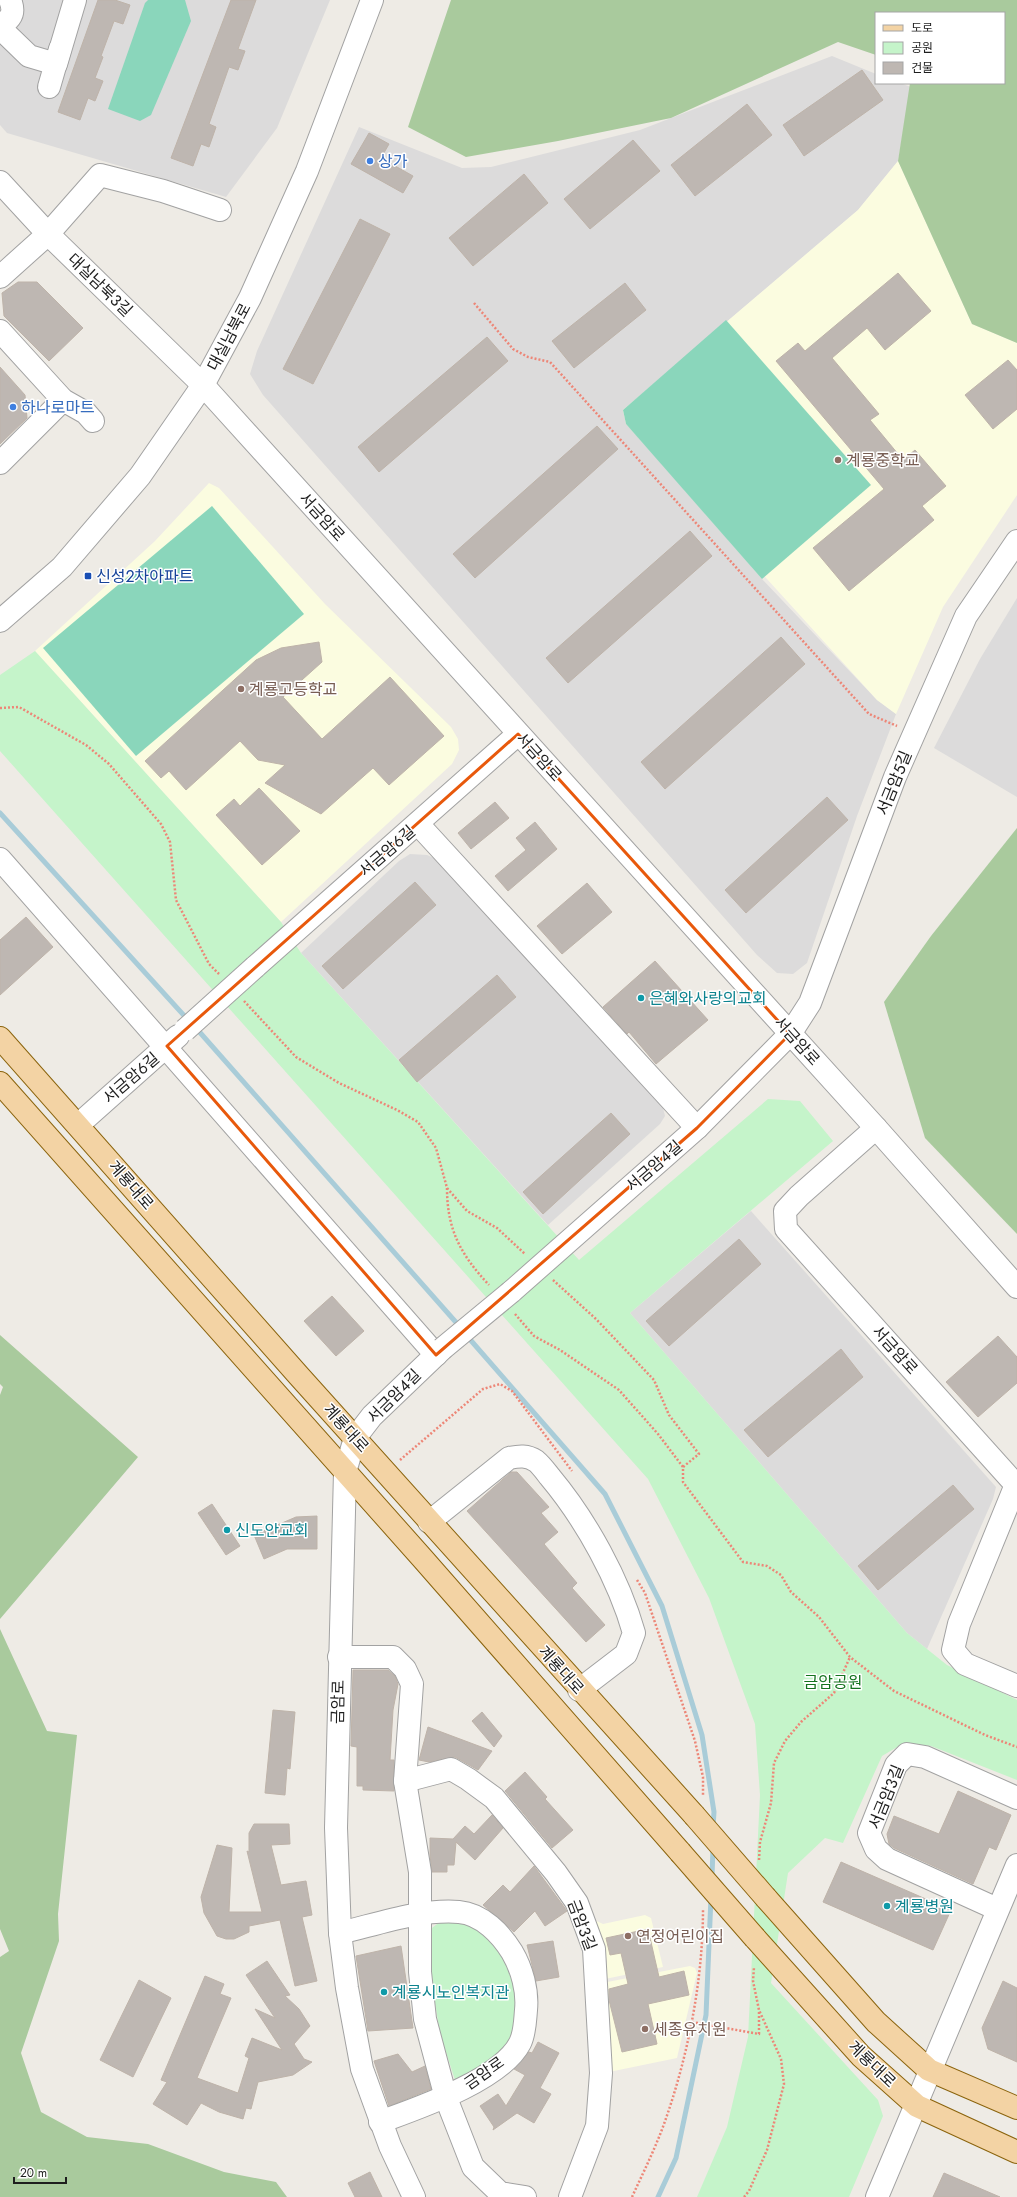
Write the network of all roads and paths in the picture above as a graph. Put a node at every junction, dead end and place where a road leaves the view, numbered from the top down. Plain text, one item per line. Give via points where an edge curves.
1 (10, 0) edge
2 (75, 0) edge
3 (372, 0) edge
4 (0, 25) edge
5 (0, 28) edge
6 (49, 87) dead end
7 (0, 182) edge
8 (220, 210) dead end
9 (48, 234) junction
10 (0, 277) edge
11 (474, 303) dead end
12 (0, 330) edge
13 (203, 385) junction
14 (63, 400) junction
15 (93, 421) dead end
16 (0, 463) edge
17 (1017, 541) edge
18 (0, 621) edge
19 (0, 708) edge
20 (518, 734) junction
21 (914, 734) junction
22 (418, 824) junction
23 (0, 859) edge
24 (220, 976) dead end
25 (242, 999) dead end
26 (790, 1034) junction
27 (0, 1038) edge
28 (167, 1046) junction
29 (0, 1084) edge
30 (78, 1125) junction
31 (697, 1128) junction
32 (876, 1128) junction
33 (447, 1188) junction
34 (539, 1267) junction
35 (1017, 1287) edge
36 (502, 1290) junction
37 (513, 1313) dead end
38 (439, 1352) junction
39 (355, 1438) junction
40 (683, 1467) junction
41 (345, 1472) junction
42 (1016, 1484) edge
43 (429, 1522) junction
44 (339, 1657) junction
45 (850, 1657) junction
46 (1017, 1686) edge
47 (579, 1690) junction
48 (1017, 1747) edge
49 (405, 1781) junction
50 (1017, 1798) edge
51 (759, 1865) dead end
52 (1017, 1865) edge
53 (997, 1909) junction
54 (419, 1914) junction
55 (340, 1933) junction
56 (754, 1966) dead end
57 (759, 2010) junction
58 (692, 2022) dead end
59 (929, 2070) junction
60 (446, 2098) junction
61 (917, 2106) junction
62 (1017, 2108) edge
63 (380, 2122) junction
64 (1017, 2152) edge
65 (414, 2197) edge
66 (525, 2197) edge
67 (570, 2197) edge
68 (744, 2197) edge
69 (877, 2197) edge

1 - 4 street via 12,16
2 - 5 street via 56,64 29,56
2 - 6 street
3 - 13 street, 대실남북로 via 307,171 250,298
7 - 9 street, 대실남북3길
8 - 9 street via 163,191 100,176
9 - 10 street
9 - 13 street, 대실남북3길
11 - 21 path via 513,349 528,358 550,362 869,714
12 - 14 street
13 - 18 street, 대실남북로 via 140,476 67,561
13 - 20 street, 서금암로
14 - 15 street via 86,413
14 - 16 street
17 - 21 street, 서금암5길 via 966,616
19 - 24 path via 19,707 86,745 109,764 161,824 170,842 176,900 209,964
20 - 22 street, 서금암6길
20 - 26 street, 서금암로
21 - 26 street, 서금암5길 via 895,777 810,1003
22 - 28 street, 서금암6길, bridge
22 - 31 street
23 - 28 street
25 - 33 path via 296,1057 339,1083 418,1122 436,1148
26 - 31 street, 서금암4길
26 - 32 street, 서금암로
27 - 30 main road, 계룡대로
28 - 30 street, 서금암6길
28 - 38 street
29 - 41 main road, 계룡대로
30 - 39 main road, 계룡대로
31 - 34 street, 서금암4길
32 - 35 street, 서금암로
32 - 42 street, 서금암로 via 785,1211 786,1229
33 - 34 path via 467,1211 497,1228
33 - 36 path via 447,1210 454,1236 472,1266
34 - 36 street, 서금암4길
34 - 40 path via 596,1319 654,1380 669,1415 698,1454
36 - 38 street, 서금암4길, bridge
37 - 40 path via 534,1336 560,1350 619,1390
38 - 39 street, 서금암4길 via 372,1416
39 - 41 street, 서금암4길
39 - 43 main road, 계룡대로
40 - 45 path via 683,1482 743,1562 767,1566 781,1575 791,1592 819,1617
41 - 44 street, 금암로
41 - 61 main road, 계룡대로, bridge via 861,2056
42 - 46 street via 959,1624 952,1650 965,1664
43 - 47 main road, 계룡대로
43 - 47 street via 509,1458 522,1456 536,1461 562,1492 599,1551 628,1612 634,1633 626,1654
44 - 49 street via 393,1657 405,1668 412,1684
44 - 55 street, 금암로 via 336,1828
45 - 48 path via 894,1691 985,1735
45 - 51 path via 834,1693 801,1722 785,1741 774,1762 771,1803 760,1842
47 - 59 main road, 계룡대로, bridge via 694,1815 876,2022
49 - 54 street via 420,1872
49 - 67 street, 금암3길 via 451,1769 468,1779 494,1798 556,1873 577,1903 594,1949 601,2073 597,2126
50 - 53 street, 서금암3길 via 925,1757 907,1754 896,1765 869,1833 876,1849 888,1859
52 - 53 street
53 - 59 street
54 - 55 street, 금암로
54 - 60 street via 420,1972 425,2019
54 - 60 street, 금암로 via 460,1912 483,1920 503,1938 516,1958 523,1977 527,2002 525,2028 515,2049 501,2065
55 - 63 street, 금암로 via 352,2022 362,2069
56 - 57 path via 753,1981
57 - 58 path via 759,2034
57 - 68 path via 781,2059 784,2084 767,2150
59 - 61 street
59 - 62 main road, 계룡대로
60 - 63 street, 금암로
60 - 66 street via 473,2167 500,2193
61 - 64 main road, 계룡대로
61 - 69 street
63 - 65 street, 금암로 via 406,2185

